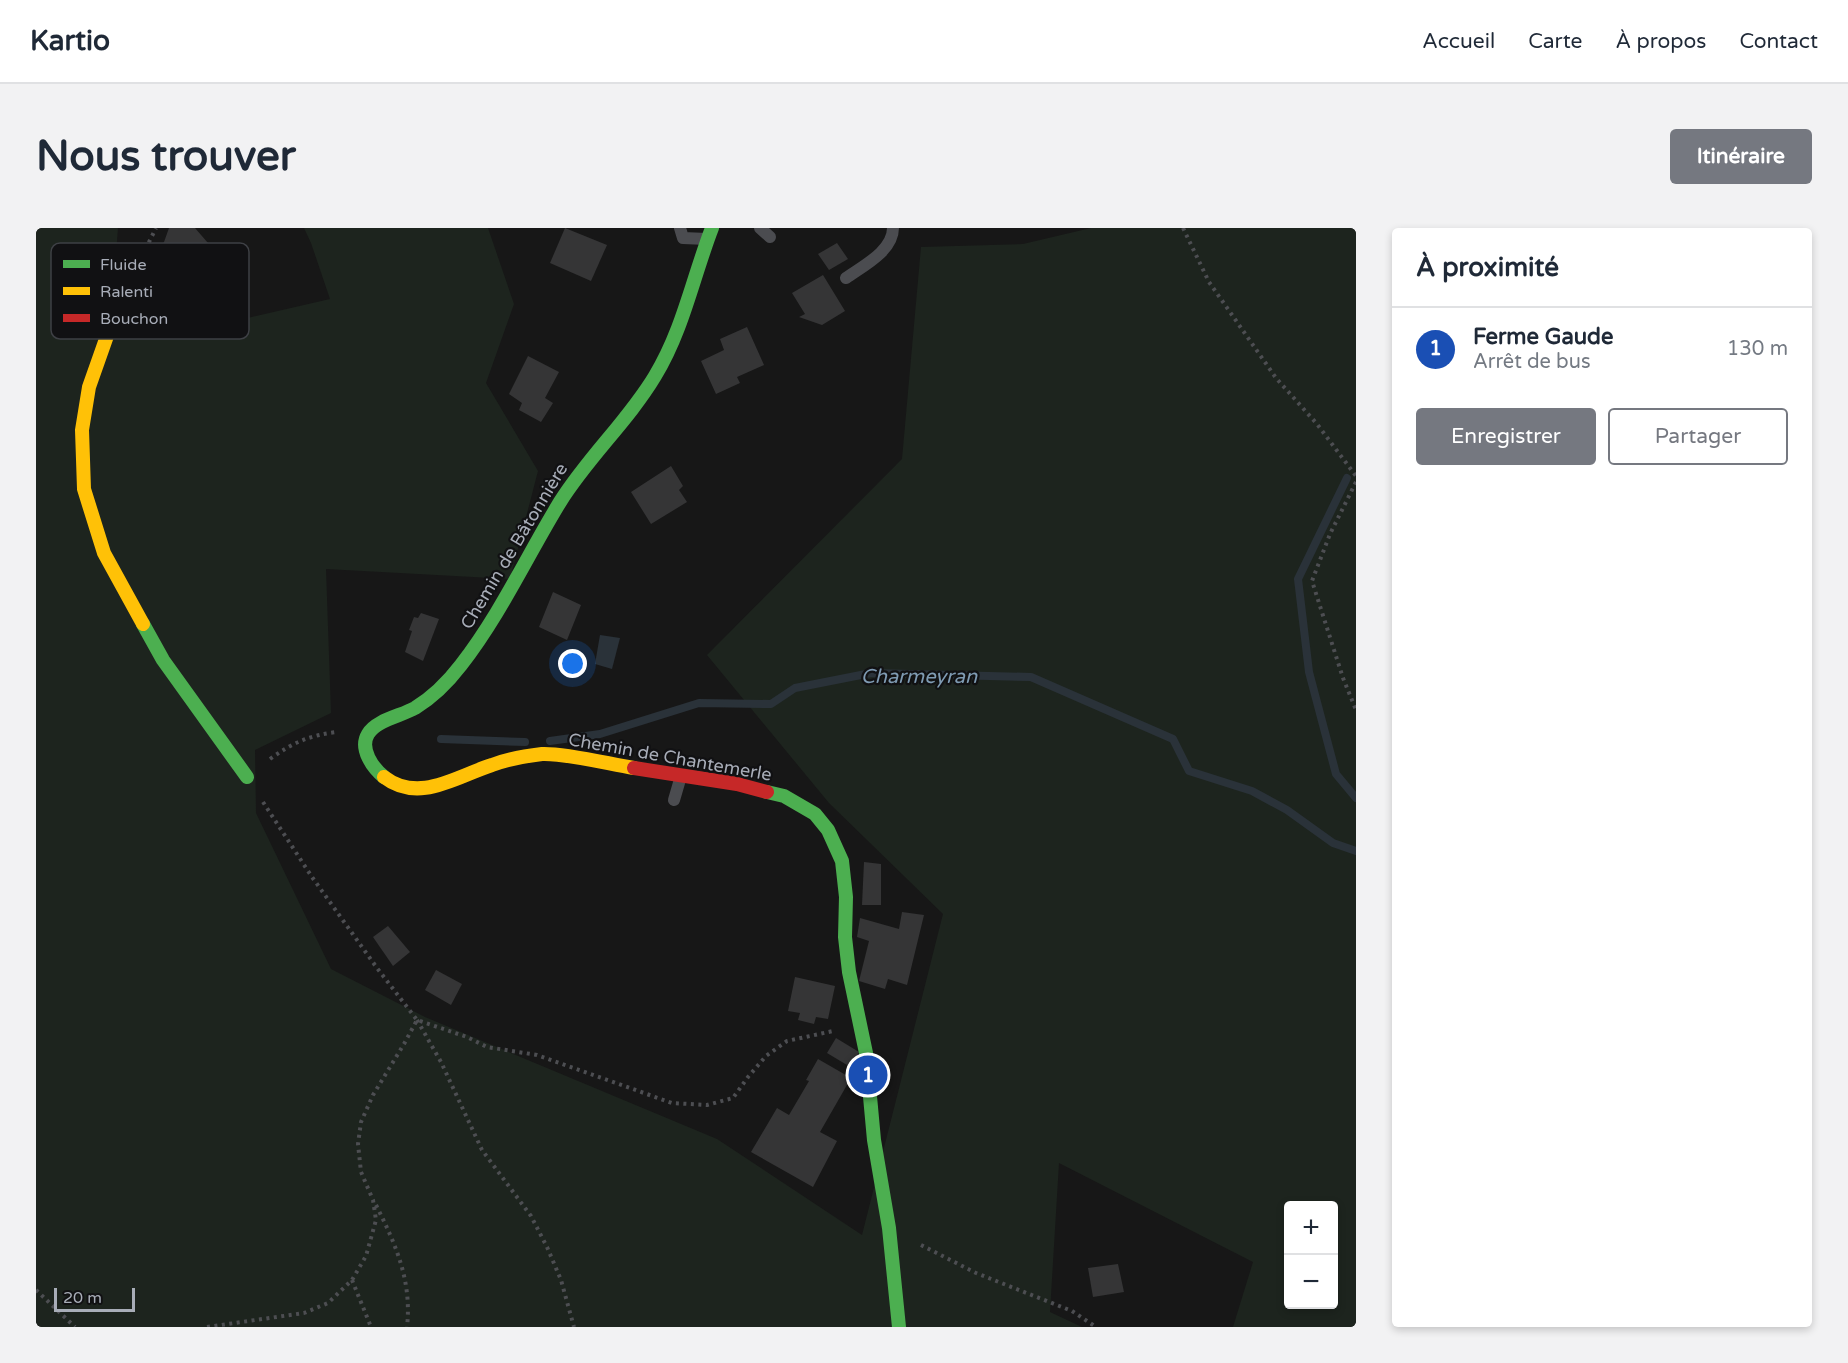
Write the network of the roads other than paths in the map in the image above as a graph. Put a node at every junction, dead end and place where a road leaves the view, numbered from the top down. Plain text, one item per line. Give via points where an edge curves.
1 (680, 228) edge
2 (760, 228) edge
3 (893, 228) edge
4 (710, 233) edge
5 (770, 237) dead end
6 (846, 278) dead end
7 (106, 339) edge
8 (377, 726) joint
9 (681, 775) junction
10 (248, 777) road end
11 (674, 800) dead end
12 (899, 1327) edge

1 - 4 lane via 683,238
2 - 5 lane
3 - 6 lane via 892,240
4 - 8 street, Chemin de Bâtonnière via 689,301 655,377 578,474 470,653 431,698
7 - 10 street via 89,387 82,430 84,489 104,553 163,660
8 - 9 street, Chemin de Chantemerle via 368,732 368,758 386,781 399,788 437,786 525,755 549,754
9 - 11 lane
9 - 12 street, Chemin de Chantemerle via 784,796 815,814 828,830 842,861 849,972 866,1053

